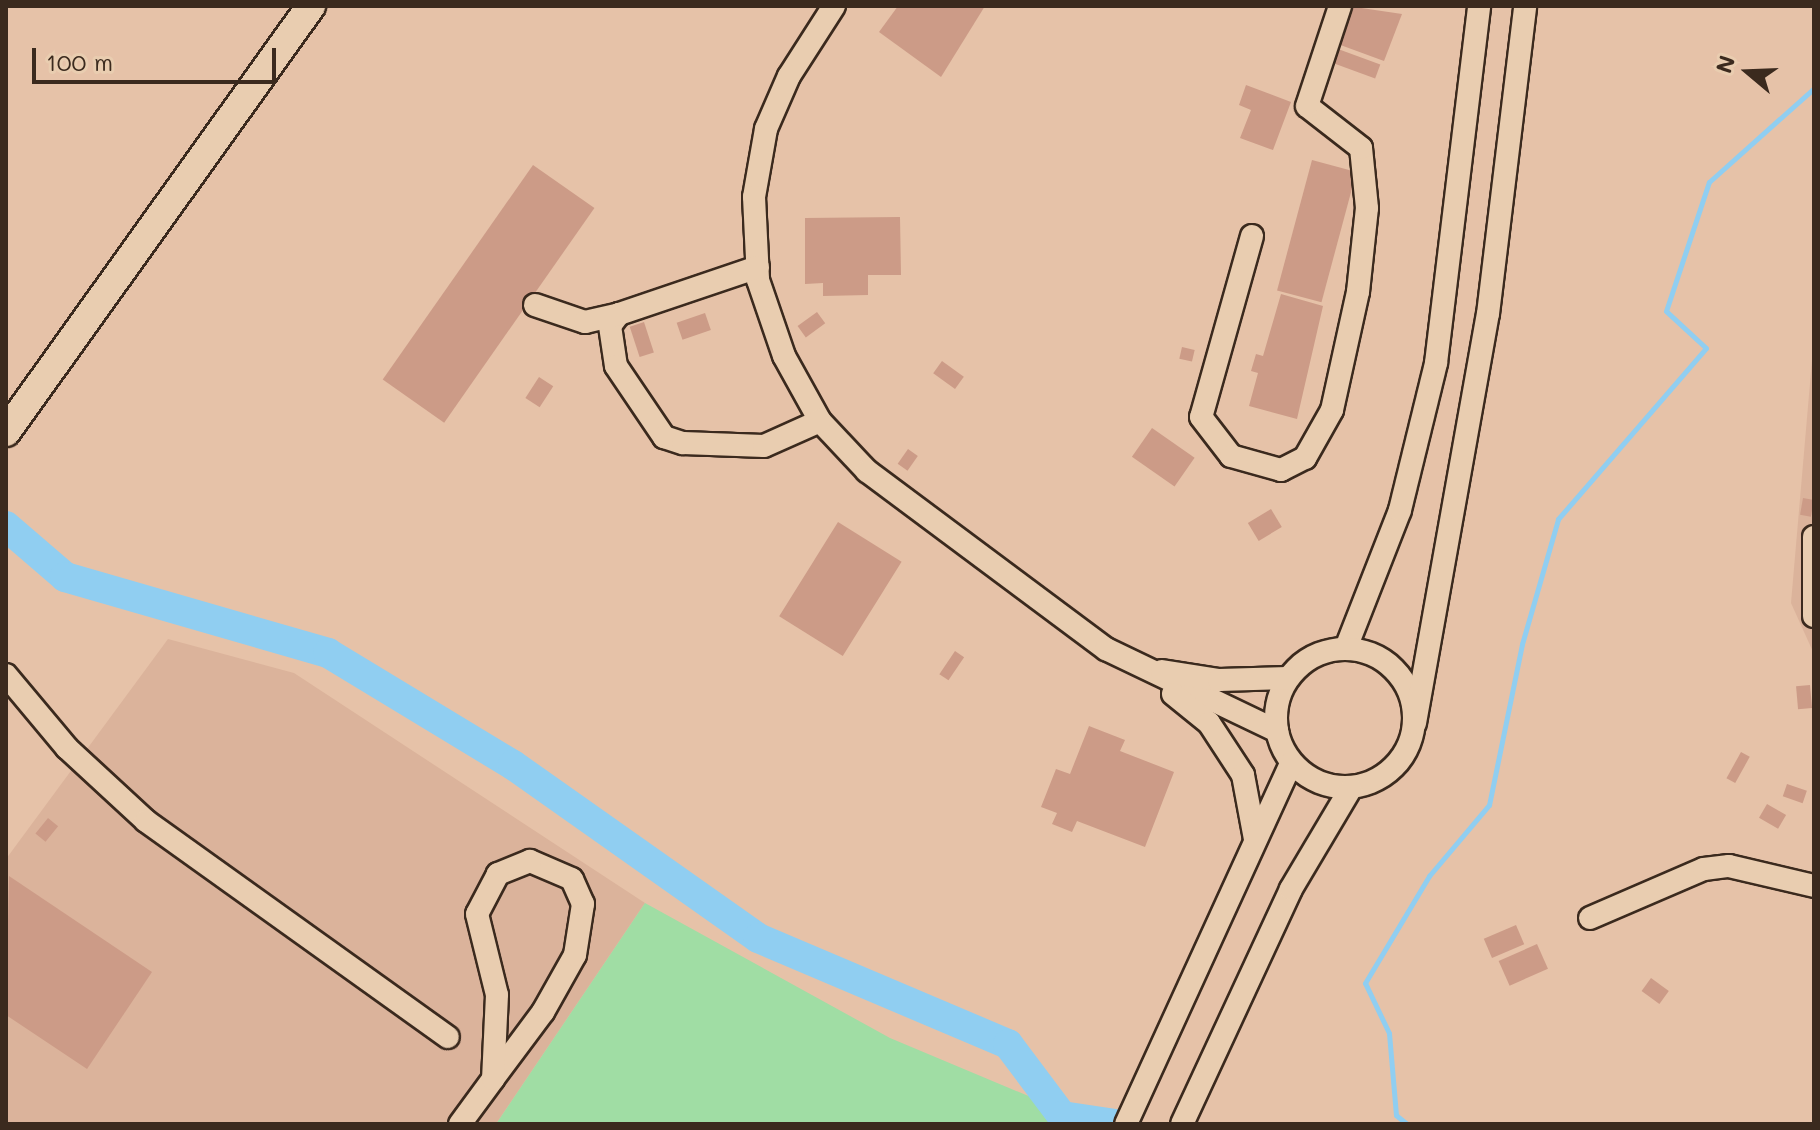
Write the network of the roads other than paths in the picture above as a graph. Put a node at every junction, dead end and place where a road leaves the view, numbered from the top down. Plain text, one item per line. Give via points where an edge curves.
1 (311, 6) edge
2 (834, 6) edge
3 (1340, 6) edge
4 (1479, 6) edge
5 (1525, 6) edge
6 (1252, 236) dead end
7 (758, 267) junction
8 (535, 305) dead end
9 (619, 314) junction
10 (820, 421) junction
11 (6, 432) edge
12 (1814, 537) edge
13 (1814, 616) edge
14 (1346, 648) junction
15 (1141, 667) junction
16 (6, 675) edge
17 (1288, 678) junction
18 (1415, 723) junction
19 (1277, 731) junction
20 (1291, 763) junction
21 (1351, 788) junction
22 (1255, 841) junction
23 (1814, 886) edge
24 (1590, 918) dead end
25 (448, 1037) dead end
26 (493, 1079) junction
27 (460, 1124) edge
28 (1126, 1124) edge
29 (1182, 1124) edge

1 - 11 main road
2 - 7 street via 789,76 766,129 754,197
3 - 6 street via 1307,106 1361,148 1367,208 1358,292 1332,410 1305,458 1281,470 1231,456 1201,417
4 - 14 street via 1436,363 1400,510
5 - 18 street via 1488,314
7 - 9 street
7 - 10 street via 784,356
8 - 9 street via 585,322
9 - 10 street via 610,326 616,366 664,437 740,449 784,440
10 - 15 street via 867,471 1106,649
12 - 13 street
14 - 17 street via 1303,662
14 - 18 street via 1388,663 1413,700
15 - 17 street via 1219,680
15 - 19 street
15 - 22 street via 1209,723 1243,775
16 - 25 street via 67,748 146,821
17 - 19 street
18 - 21 street via 1401,760 1370,784
19 - 20 street
20 - 21 street via 1308,778
20 - 22 street
21 - 29 street via 1291,889
22 - 28 street
23 - 24 street via 1729,866 1704,869
26 - 26 street via 575,955 583,904 572,879 530,861 498,874 477,914 497,995
26 - 27 street

